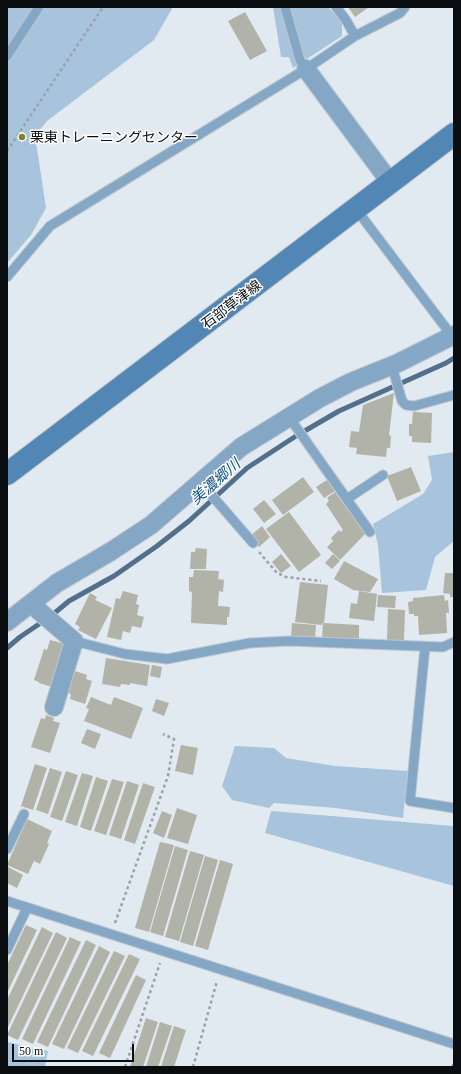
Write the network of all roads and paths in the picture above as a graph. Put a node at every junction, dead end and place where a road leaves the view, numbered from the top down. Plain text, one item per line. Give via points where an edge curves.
1 (39, 7) edge
2 (103, 7) edge
3 (286, 7) edge
4 (336, 7) edge
5 (405, 7) edge
6 (355, 36) junction
7 (7, 56) edge
8 (306, 69) junction
9 (454, 134) edge
10 (7, 151) edge
11 (390, 182) junction
12 (356, 209) junction
13 (7, 277) edge
14 (453, 335) edge
15 (394, 372) junction
16 (454, 395) edge
17 (292, 421) junction
18 (7, 474) edge
19 (383, 475) dead end
20 (204, 486) junction
21 (347, 498) junction
22 (370, 532) dead end
23 (253, 543) joint
24 (321, 581) dead end
25 (35, 607) junction
26 (7, 622) edge
27 (74, 641) junction
28 (454, 642) edge
29 (425, 647) junction
30 (54, 707) dead end
31 (163, 734) dead end
32 (454, 808) edge
33 (24, 814) dead end
34 (7, 849) edge
35 (7, 902) edge
36 (27, 908) junction
37 (111, 934) junction
38 (7, 950) edge
39 (164, 951) junction
40 (221, 969) junction
41 (454, 1044) edge
42 (454, 1062) edge
43 (124, 1067) edge
44 (193, 1067) edge
45 (452, 1067) edge

1 - 7 lane
2 - 10 path
3 - 8 lane via 300,60
4 - 6 lane
5 - 6 lane via 400,13
6 - 8 lane
8 - 11 street
8 - 13 lane via 50,226
9 - 11 main road, 石部草津線
11 - 12 main road, 石部草津線
12 - 14 lane
12 - 18 main road, 石部草津線
14 - 15 street
15 - 16 lane via 402,401 406,405 414,406
15 - 17 street via 351,382 320,398
17 - 20 street via 241,447
17 - 21 lane
19 - 21 lane
20 - 23 lane
20 - 25 street via 151,525 57,583
21 - 22 lane
23 - 24 path via 277,573 286,577
25 - 26 street
25 - 27 street
27 - 29 lane via 125,654 167,659 234,645 274,641
27 - 30 street
28 - 29 lane via 443,647
29 - 32 lane via 410,801
31 - 37 path via 174,739 175,743 168,776
33 - 34 lane
35 - 36 lane
36 - 37 lane
36 - 38 lane
37 - 39 lane
39 - 40 lane
39 - 43 path
40 - 41 lane
40 - 44 path
42 - 45 path

